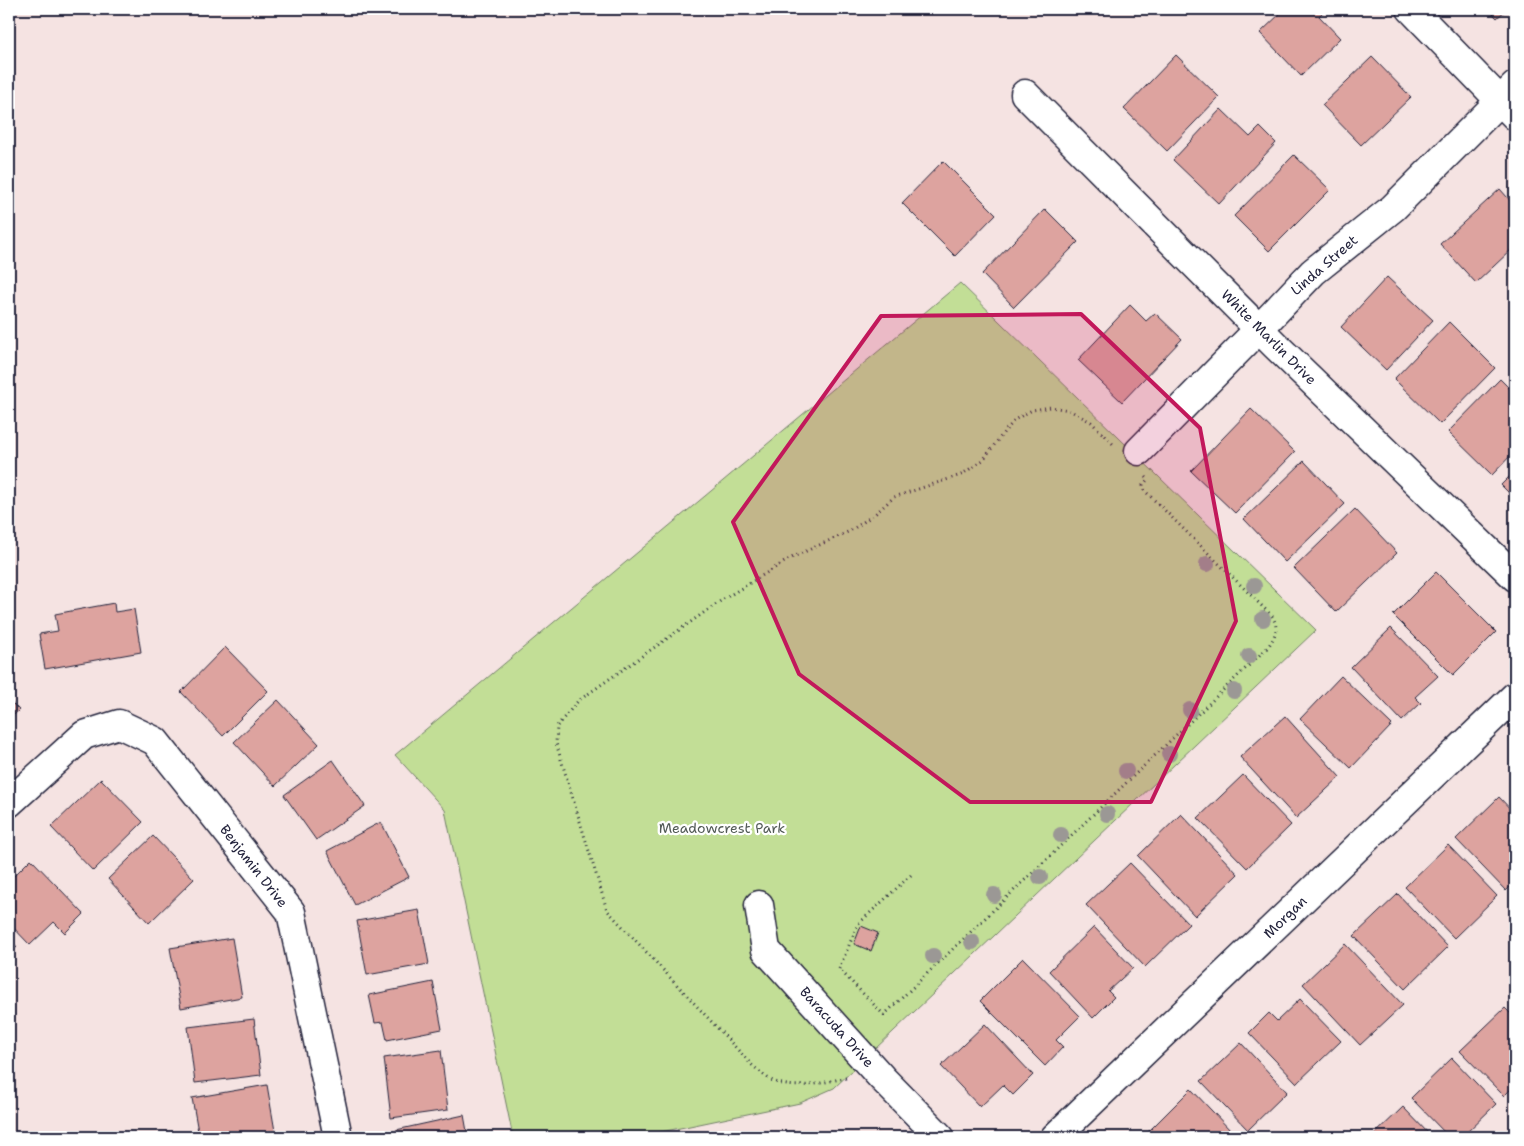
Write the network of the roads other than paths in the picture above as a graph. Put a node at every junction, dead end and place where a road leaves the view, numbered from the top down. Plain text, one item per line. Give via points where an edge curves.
1 (1411, 9) edge
2 (1025, 94) dead end
3 (1510, 101) edge
4 (1259, 329) junction
5 (1132, 457) road end
6 (1515, 577) edge
7 (1515, 696) edge
8 (9, 804) edge
9 (759, 905) dead end
10 (338, 1137) edge
11 (940, 1137) edge
12 (1055, 1137) edge

1 - 3 street
2 - 4 street, White Marlin Drive
3 - 4 street, Linda Street via 1393,208 1313,272
4 - 5 street, Linda Street
4 - 6 street, White Marlin Drive
7 - 12 street, Morgan
8 - 10 street, Benjamin Drive via 84,734 119,724 156,741 291,912
9 - 11 street, Baracuda Drive via 766,950

